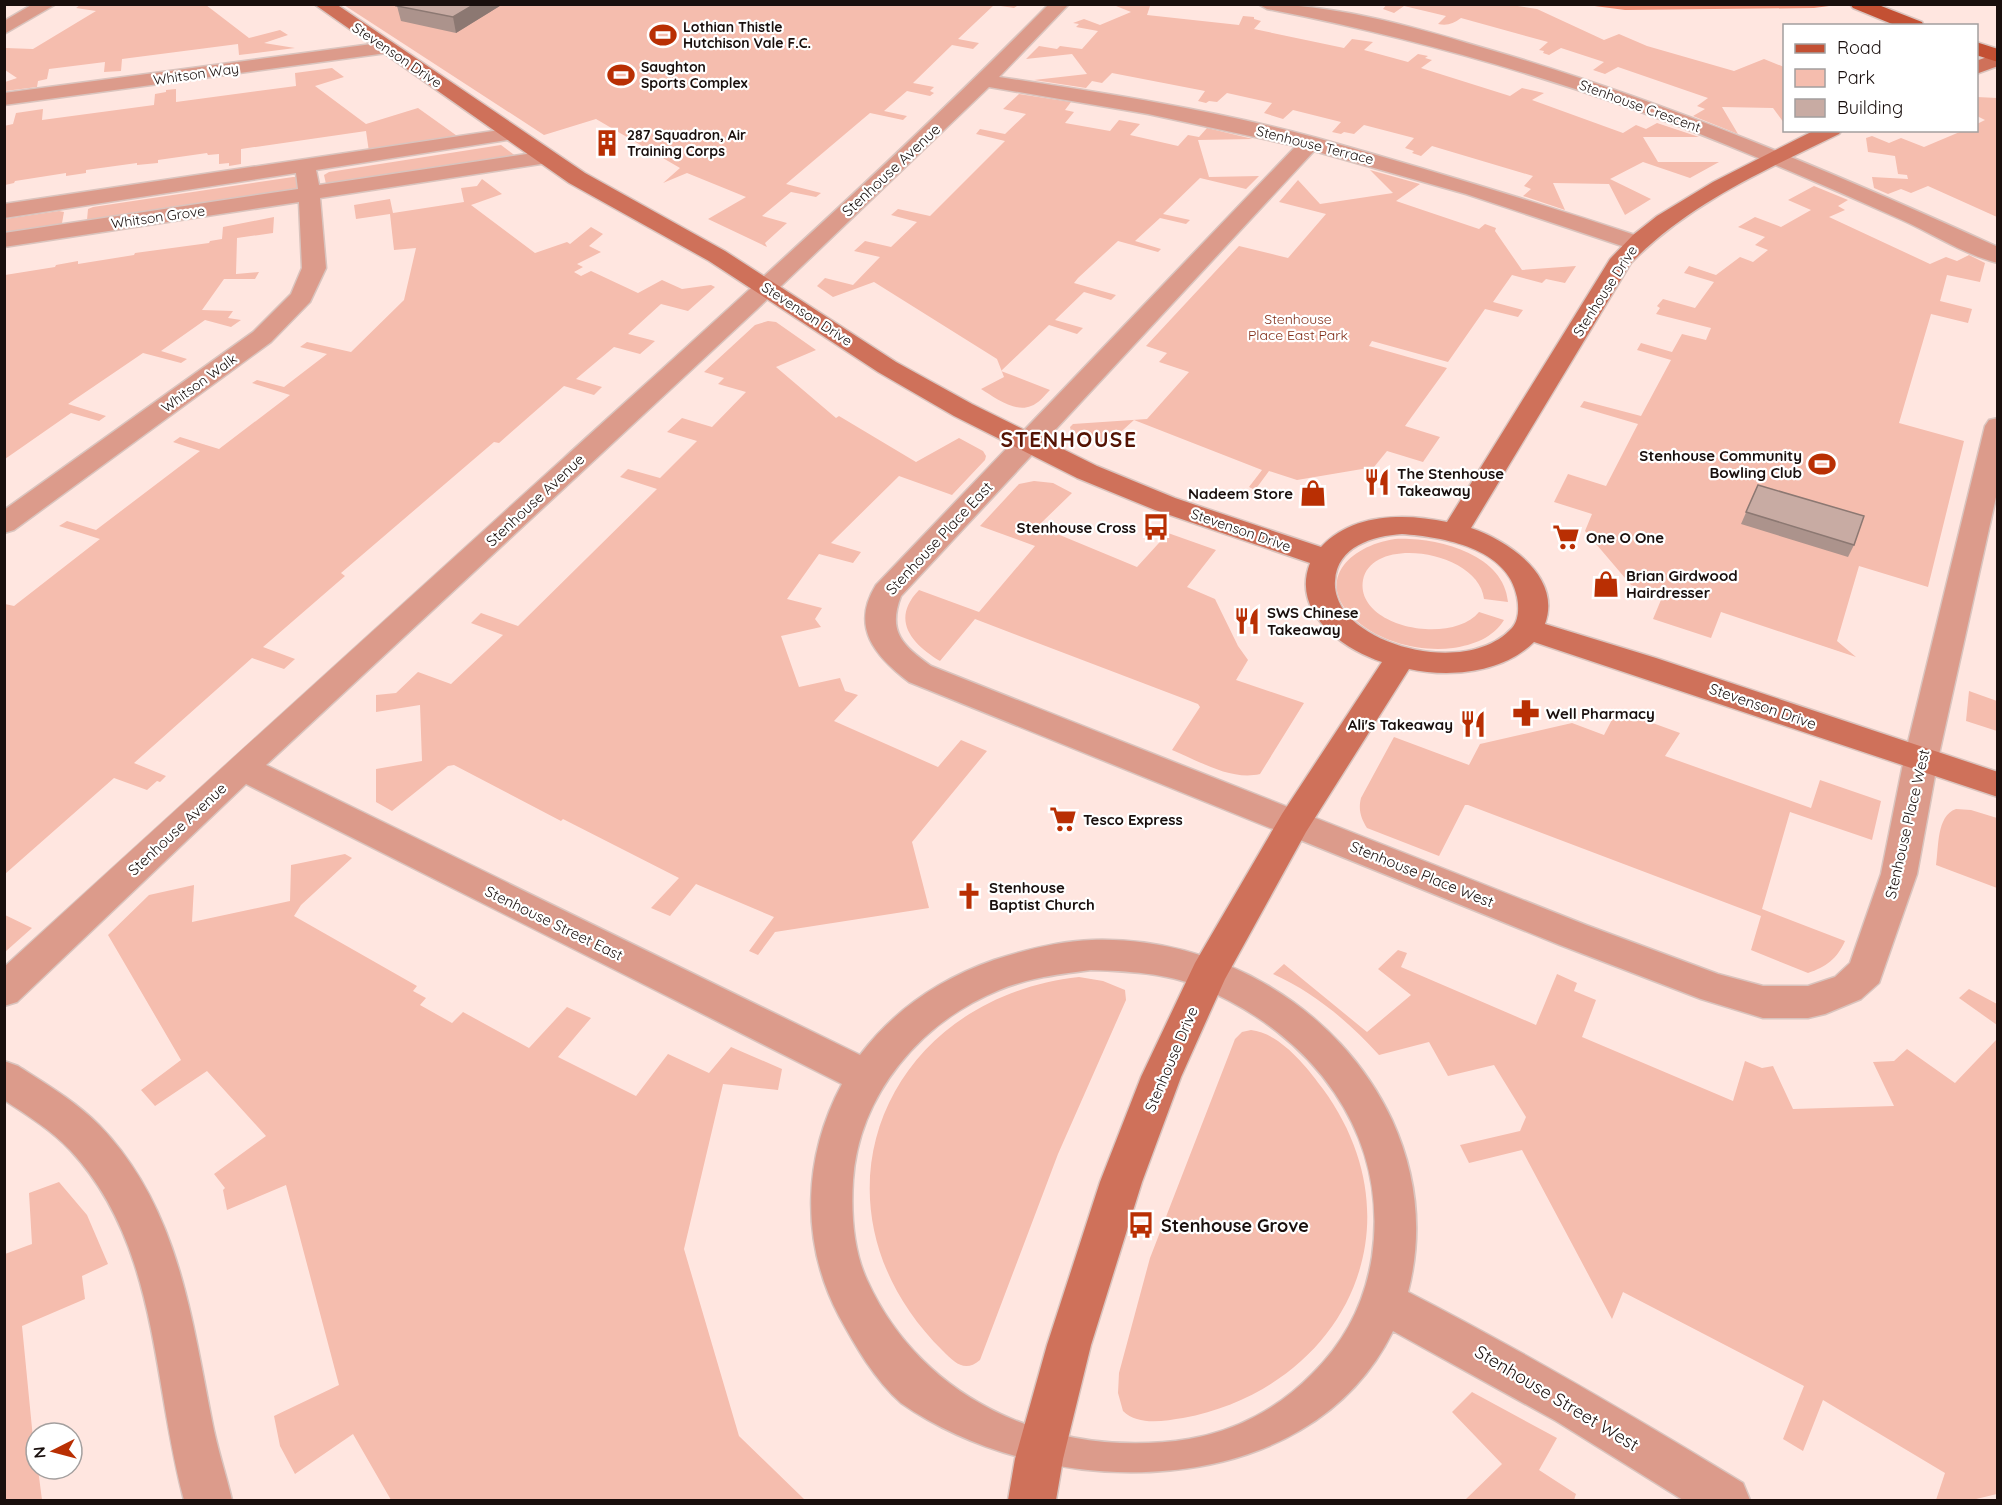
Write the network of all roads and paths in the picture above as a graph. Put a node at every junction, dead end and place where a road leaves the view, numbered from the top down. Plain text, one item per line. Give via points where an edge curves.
1 (47, 4) edge
2 (323, 4) edge
3 (1060, 4) edge
4 (1267, 4) edge
5 (1859, 4) edge
6 (1911, 24) edge
7 (4, 29) edge
8 (387, 48) junction
9 (1978, 48) edge
10 (1998, 58) edge
11 (1978, 68) edge
12 (987, 81) junction
13 (4, 99) edge
14 (1828, 132) edge
15 (513, 134) junction
16 (1310, 143) junction
17 (547, 157) junction
18 (1776, 157) junction
19 (306, 166) junction
20 (311, 194) junction
21 (4, 211) edge
22 (4, 240) edge
23 (1636, 243) junction
24 (1998, 256) edge
25 (766, 286) junction
26 (1998, 426) edge
27 (1028, 442) junction
28 (4, 524) edge
29 (1455, 532) junction
30 (1325, 558) junction
31 (1527, 629) junction
32 (1401, 657) junction
33 (1922, 759) junction
34 (242, 768) junction
35 (1998, 785) edge
36 (1294, 823) junction
37 (1208, 974) junction
38 (4, 991) edge
39 (866, 1077) junction
40 (4, 1078) edge
41 (1383, 1303) junction
42 (1039, 1459) junction
43 (208, 1500) edge
44 (1032, 1500) edge
45 (1726, 1500) edge

1 - 7 street
2 - 8 street, Stevenson Drive
3 - 12 street, Stenhouse Avenue
4 - 18 street, Stenhouse Crescent via 1374,25 1484,54
5 - 6 main road
8 - 13 street, Whitson Way
8 - 15 street, Stevenson Drive
9 - 10 main road
10 - 11 street
12 - 16 street, Stenhouse Terrace via 1150,107
12 - 25 street, Stenhouse Avenue
14 - 18 street, Stenhouse Drive
15 - 17 street, Stevenson Drive
15 - 19 street, Whitson Grove
16 - 23 street, Stenhouse Terrace via 1452,182
16 - 27 street, Stenhouse Place East
17 - 20 street, Whitson Grove
17 - 25 street, Stevenson Drive
18 - 23 street, Stenhouse Drive via 1694,202
18 - 24 street, Stenhouse Crescent
19 - 20 street
19 - 21 street, Whitson Grove
20 - 22 street, Whitson Grove
20 - 28 street, Whitson Walk via 314,268 302,297 286,316
23 - 29 street, Stenhouse Drive via 1622,259
25 - 27 street, Stevenson Drive via 886,367
25 - 34 street, Stenhouse Avenue
26 - 33 street, Stenhouse Place West
27 - 30 street, Stevenson Drive via 1087,472 1165,504
27 - 36 street, Stenhouse Place East via 887,592 880,606 879,626 886,643 902,662 920,674
29 - 30 street via 1386,526 1355,534
29 - 31 street via 1487,545 1521,573 1534,607
30 - 32 street via 1319,588 1335,620 1364,642
31 - 32 street via 1504,650 1467,661
31 - 33 street, Stevenson Drive
32 - 36 street, Stenhouse Drive
33 - 35 street, Stevenson Drive
33 - 36 street, Stenhouse Place West via 1899,874 1866,972 1848,988 1808,1002 1763,1002 1723,991
34 - 38 street, Stenhouse Avenue
34 - 39 street, Stenhouse Street East
36 - 37 street, Stenhouse Drive
37 - 39 street via 1121,956 1063,957 1006,970 929,1009 887,1048
37 - 41 street via 1269,1004 1296,1024 1344,1073 1371,1117 1389,1165 1395,1199 1397,1234
37 - 42 street, Stenhouse Drive via 1161,1077 1121,1182 1069,1346
39 - 42 street via 839,1137 832,1170 834,1239 856,1309 875,1342 928,1401 963,1425
40 - 43 street via 85,1138 136,1213 168,1302 193,1444
41 - 42 street via 1352,1364 1328,1391 1269,1436 1235,1452 1198,1464 1129,1472 1078,1468
41 - 45 street, Stenhouse Street West via 1572,1405
42 - 44 street, Stenhouse Drive

